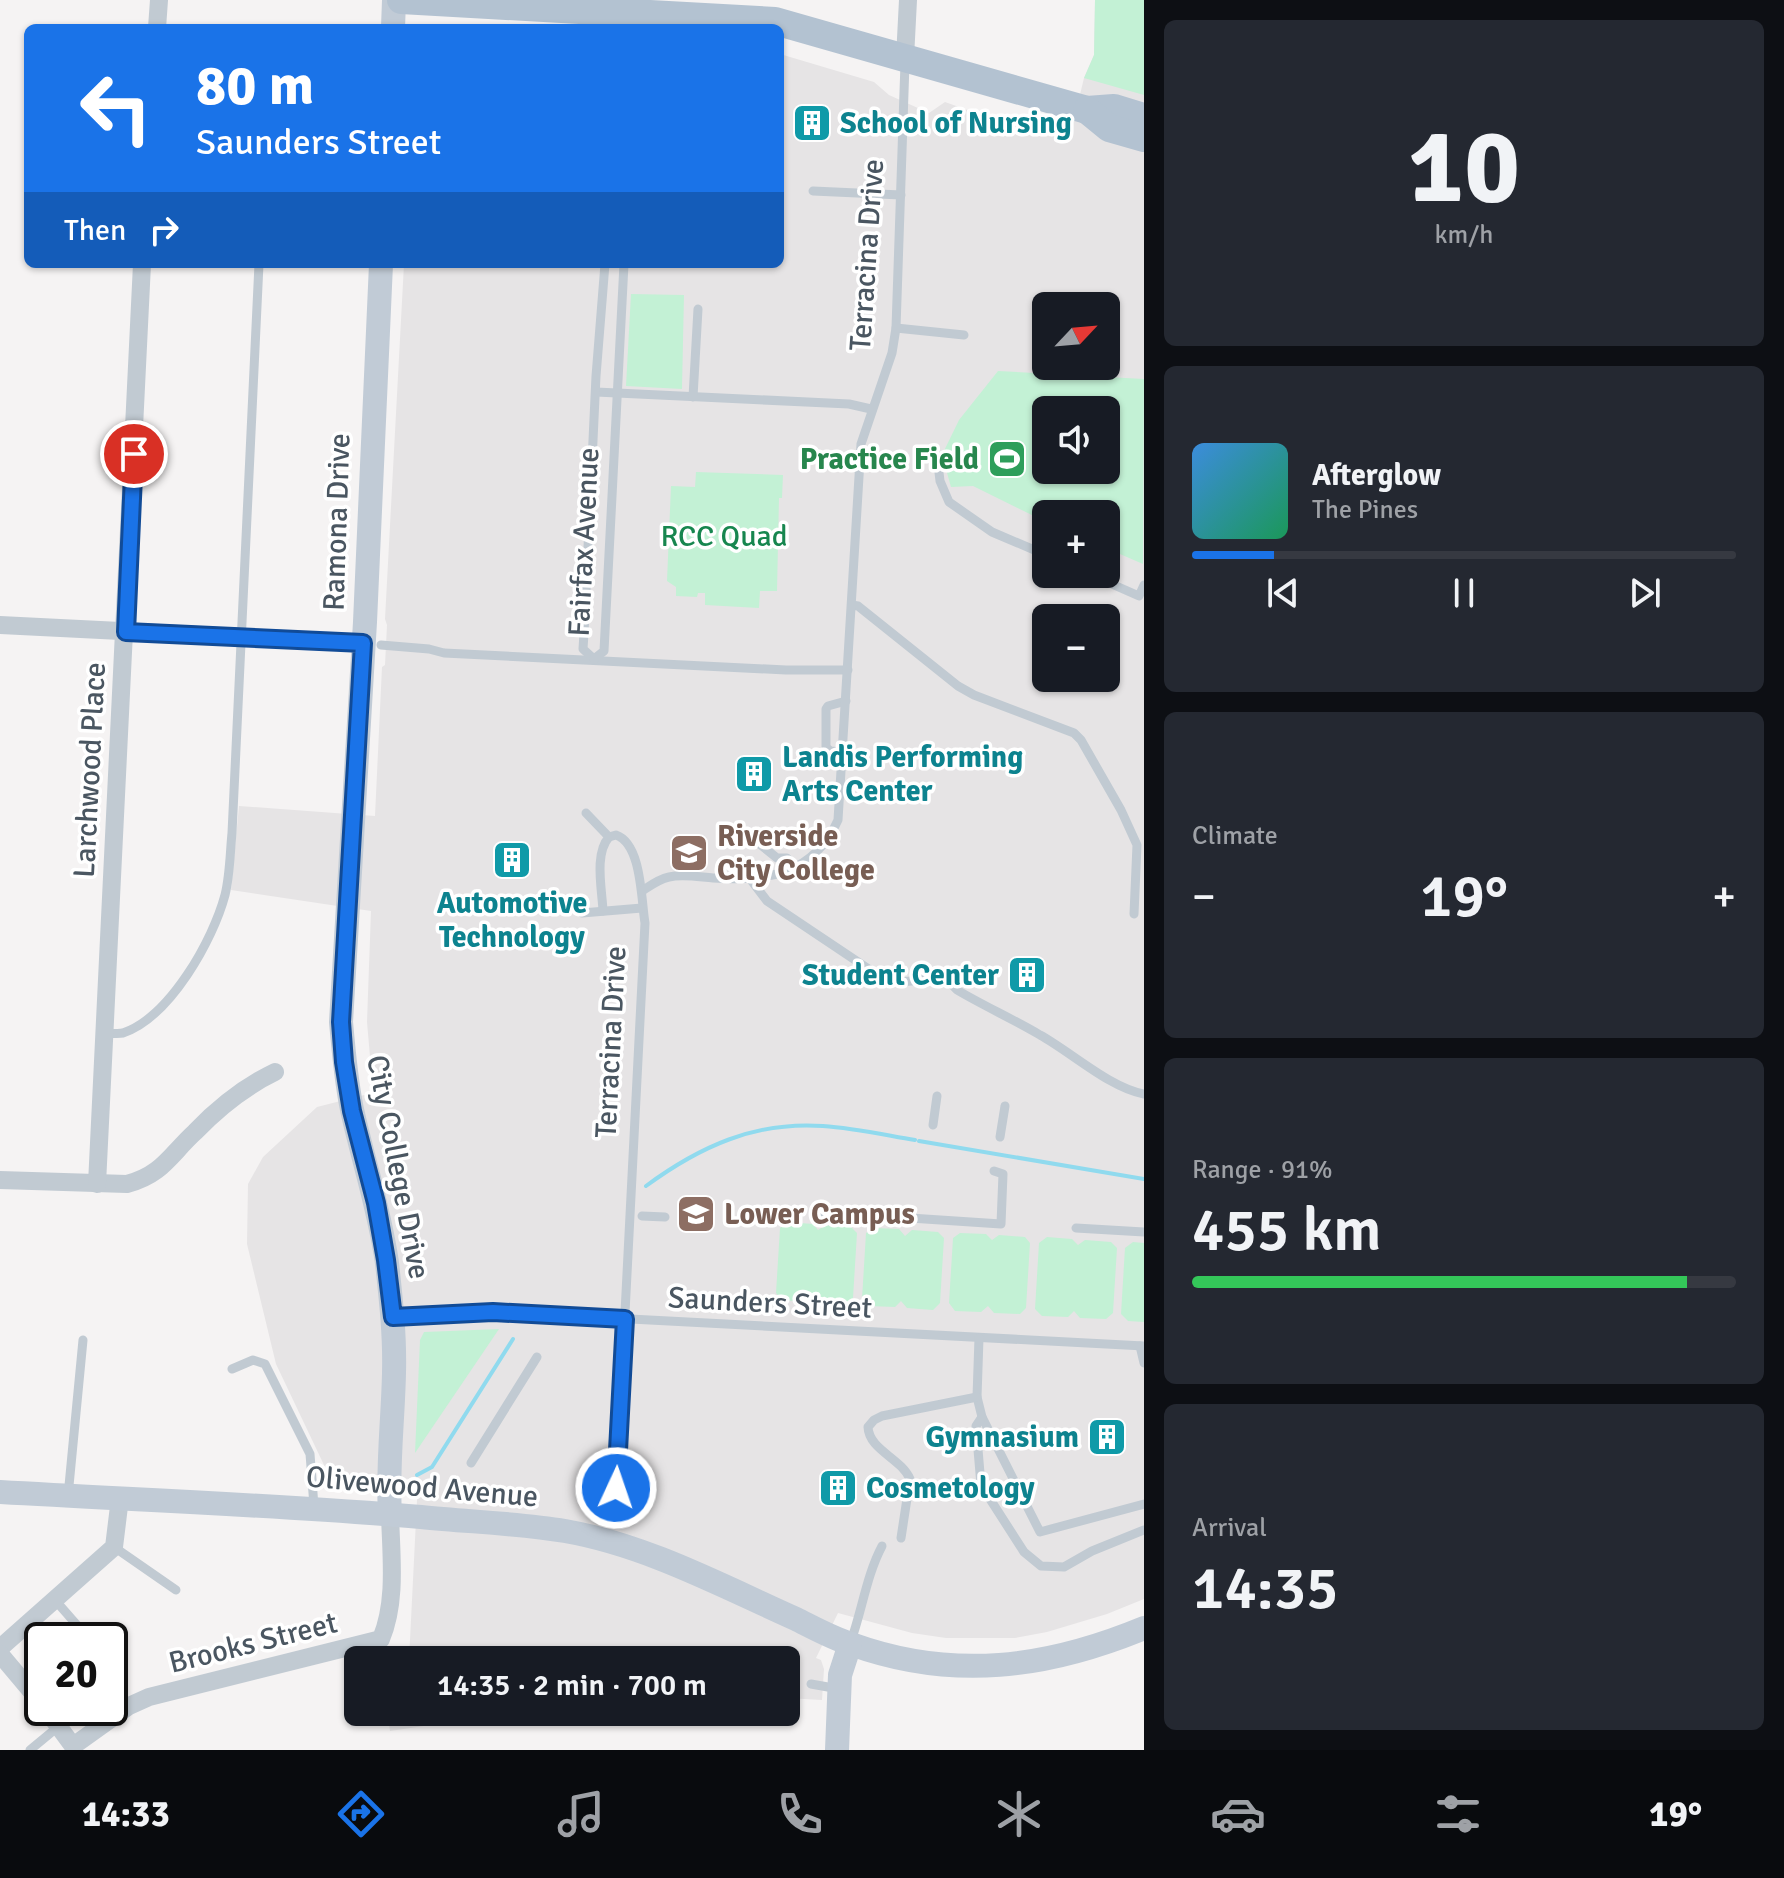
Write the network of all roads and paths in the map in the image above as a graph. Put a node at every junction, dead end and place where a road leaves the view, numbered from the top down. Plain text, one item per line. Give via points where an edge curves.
1 (159, 0) edge
2 (394, 0) edge
3 (401, 0) edge
4 (908, 0) edge
5 (629, 20) edge
6 (157, 24) edge
7 (393, 24) edge
8 (905, 58) junction
9 (1087, 110) junction
10 (1144, 117) edge
11 (1144, 138) edge
12 (813, 191) dead end
13 (901, 195) junction
14 (142, 268) edge
15 (259, 268) edge
16 (381, 268) edge
17 (605, 268) edge
18 (624, 268) edge
19 (698, 309) dead end
20 (896, 328) junction
21 (964, 335) dead end
22 (596, 392) junction
23 (616, 394) junction
24 (693, 397) junction
25 (871, 409) junction
26 (937, 455) dead end
27 (593, 467) junction
28 (612, 469) junction
29 (609, 531) junction
30 (589, 534) junction
31 (1032, 549) edge
32 (1144, 585) edge
33 (1120, 588) edge
34 (852, 605) junction
35 (0, 625) edge
36 (126, 632) junction
37 (242, 638) junction
38 (372, 644) junction
39 (594, 659) junction
40 (848, 670) junction
41 (846, 701) junction
42 (842, 752) junction
43 (586, 813) dead end
44 (609, 837) junction
45 (740, 838) dead end
46 (777, 858) junction
47 (794, 867) junction
48 (776, 875) junction
49 (751, 880) junction
50 (642, 891) junction
51 (642, 908) junction
52 (603, 911) junction
53 (582, 913) dead end
54 (1134, 914) dead end
55 (341, 1022) joint
56 (104, 1033) junction
57 (275, 1072) dead end
58 (1144, 1094) edge
59 (937, 1096) dead end
60 (1005, 1106) dead end
61 (933, 1125) dead end
62 (1000, 1137) dead end
63 (994, 1171) dead end
64 (0, 1180) edge
65 (97, 1184) junction
66 (819, 1212) dead end
67 (642, 1216) dead end
68 (665, 1217) dead end
69 (1076, 1228) dead end
70 (1144, 1232) edge
71 (393, 1317) junction
72 (625, 1319) junction
73 (979, 1338) junction
74 (83, 1340) dead end
75 (1142, 1346) edge
76 (537, 1357) dead end
77 (1144, 1363) edge
78 (232, 1369) dead end
79 (977, 1397) junction
80 (982, 1417) junction
81 (471, 1463) dead end
82 (616, 1488) dead end
83 (0, 1492) edge
84 (68, 1496) junction
85 (120, 1498) junction
86 (1144, 1504) edge
87 (314, 1509) junction
88 (390, 1514) junction
89 (1144, 1530) edge
90 (901, 1538) dead end
91 (882, 1546) dead end
92 (114, 1547) junction
93 (176, 1590) dead end
94 (55, 1600) junction
95 (74, 1622) edge
96 (1144, 1628) edge
97 (850, 1644) junction
98 (0, 1651) edge
99 (24, 1681) edge
100 (811, 1684) dead end
101 (839, 1689) junction
102 (128, 1707) edge
103 (59, 1726) joint
104 (101, 1726) edge
105 (30, 1750) edge
106 (837, 1750) edge

1 - 6 street
2 - 7 street
3 - 5 main road
4 - 8 street, Terracina Drive
5 - 8 main road via 775,21
8 - 9 main road
8 - 13 lane, Terracina Drive
9 - 10 main road via 1114,108
9 - 11 main road via 1109,128
12 - 13 lane
13 - 20 lane, Terracina Drive
14 - 36 street, Larchwood Place
15 - 37 lane
16 - 38 street, Ramona Drive
17 - 22 lane, Fairfax Avenue
18 - 23 lane, Fairfax Avenue
19 - 24 lane
20 - 21 lane
20 - 25 lane, Terracina Drive
22 - 23 lane
22 - 27 lane, Fairfax Avenue
23 - 24 lane
23 - 28 lane, Fairfax Avenue
24 - 25 lane
25 - 34 lane, Terracina Drive via 858,467
26 - 31 lane via 949,502 992,532
27 - 28 lane
27 - 30 lane, Fairfax Avenue
28 - 29 lane, Fairfax Avenue
29 - 30 lane
29 - 39 lane, Fairfax Avenue via 604,651
30 - 39 lane, Fairfax Avenue via 583,649
32 - 33 lane via 1139,596
34 - 40 lane, Terracina Drive
34 - 54 lane via 958,686 1081,740 1137,845
35 - 36 street
36 - 37 street
36 - 56 street, Larchwood Place
37 - 38 street
37 - 56 lane via 232,833 216,923 166,1001 122,1033
38 - 39 lane via 444,653
38 - 55 street, Ramona Drive
39 - 40 lane
40 - 41 lane, Terracina Drive
41 - 42 lane, Terracina Drive
41 - 42 lane via 826,709 826,747
42 - 47 lane, Terracina Drive via 838,820 821,849
43 - 44 lane
44 - 50 lane via 627,842
44 - 52 lane via 601,862
45 - 46 lane via 757,842
46 - 47 lane via 787,858
46 - 48 lane
47 - 48 lane, Terracina Drive
48 - 49 lane, Terracina Drive
49 - 50 lane, Terracina Drive via 675,876
49 - 58 lane via 767,901 888,981 948,980 957,990
50 - 51 lane, Terracina Drive
51 - 52 lane
51 - 72 lane, Terracina Drive
52 - 53 lane
55 - 71 street, City College Drive via 352,1111 376,1203
56 - 65 street, Larchwood Place
57 - 65 street via 227,1101 146,1179
59 - 61 lane
60 - 62 lane
63 - 66 lane via 1003,1174 1001,1224
64 - 65 street
67 - 68 lane
69 - 70 lane
71 - 72 lane, Saunders Street via 493,1312
71 - 88 street, City College Drive
72 - 73 lane, Saunders Street
72 - 82 lane, Terracina Drive
73 - 75 lane, Saunders Street
73 - 79 lane
74 - 84 lane
75 - 77 lane
76 - 81 lane
78 - 87 lane via 253,1360 265,1364 310,1454
79 - 80 lane
79 - 90 lane via 870,1423 871,1439 910,1479
80 - 86 lane via 1040,1532
80 - 89 lane via 976,1426 981,1485 1024,1552 1041,1566 1064,1567
83 - 84 street, Olivewood Avenue
84 - 85 street, Olivewood Avenue
85 - 87 street, Olivewood Avenue
85 - 92 street
87 - 88 street, Olivewood Avenue
88 - 97 street, Olivewood Avenue via 552,1529 610,1542 700,1575
88 - 102 street, Brooks Street via 389,1620 381,1639
91 - 97 lane
92 - 93 lane
92 - 94 street
94 - 95 lane
94 - 98 street
96 - 97 street, Olivewood Avenue via 1071,1654 978,1668
97 - 101 street
98 - 99 street, Brooks Street
100 - 101 lane
101 - 106 street
103 - 104 street, Brooks Street via 73,1746
103 - 105 lane

